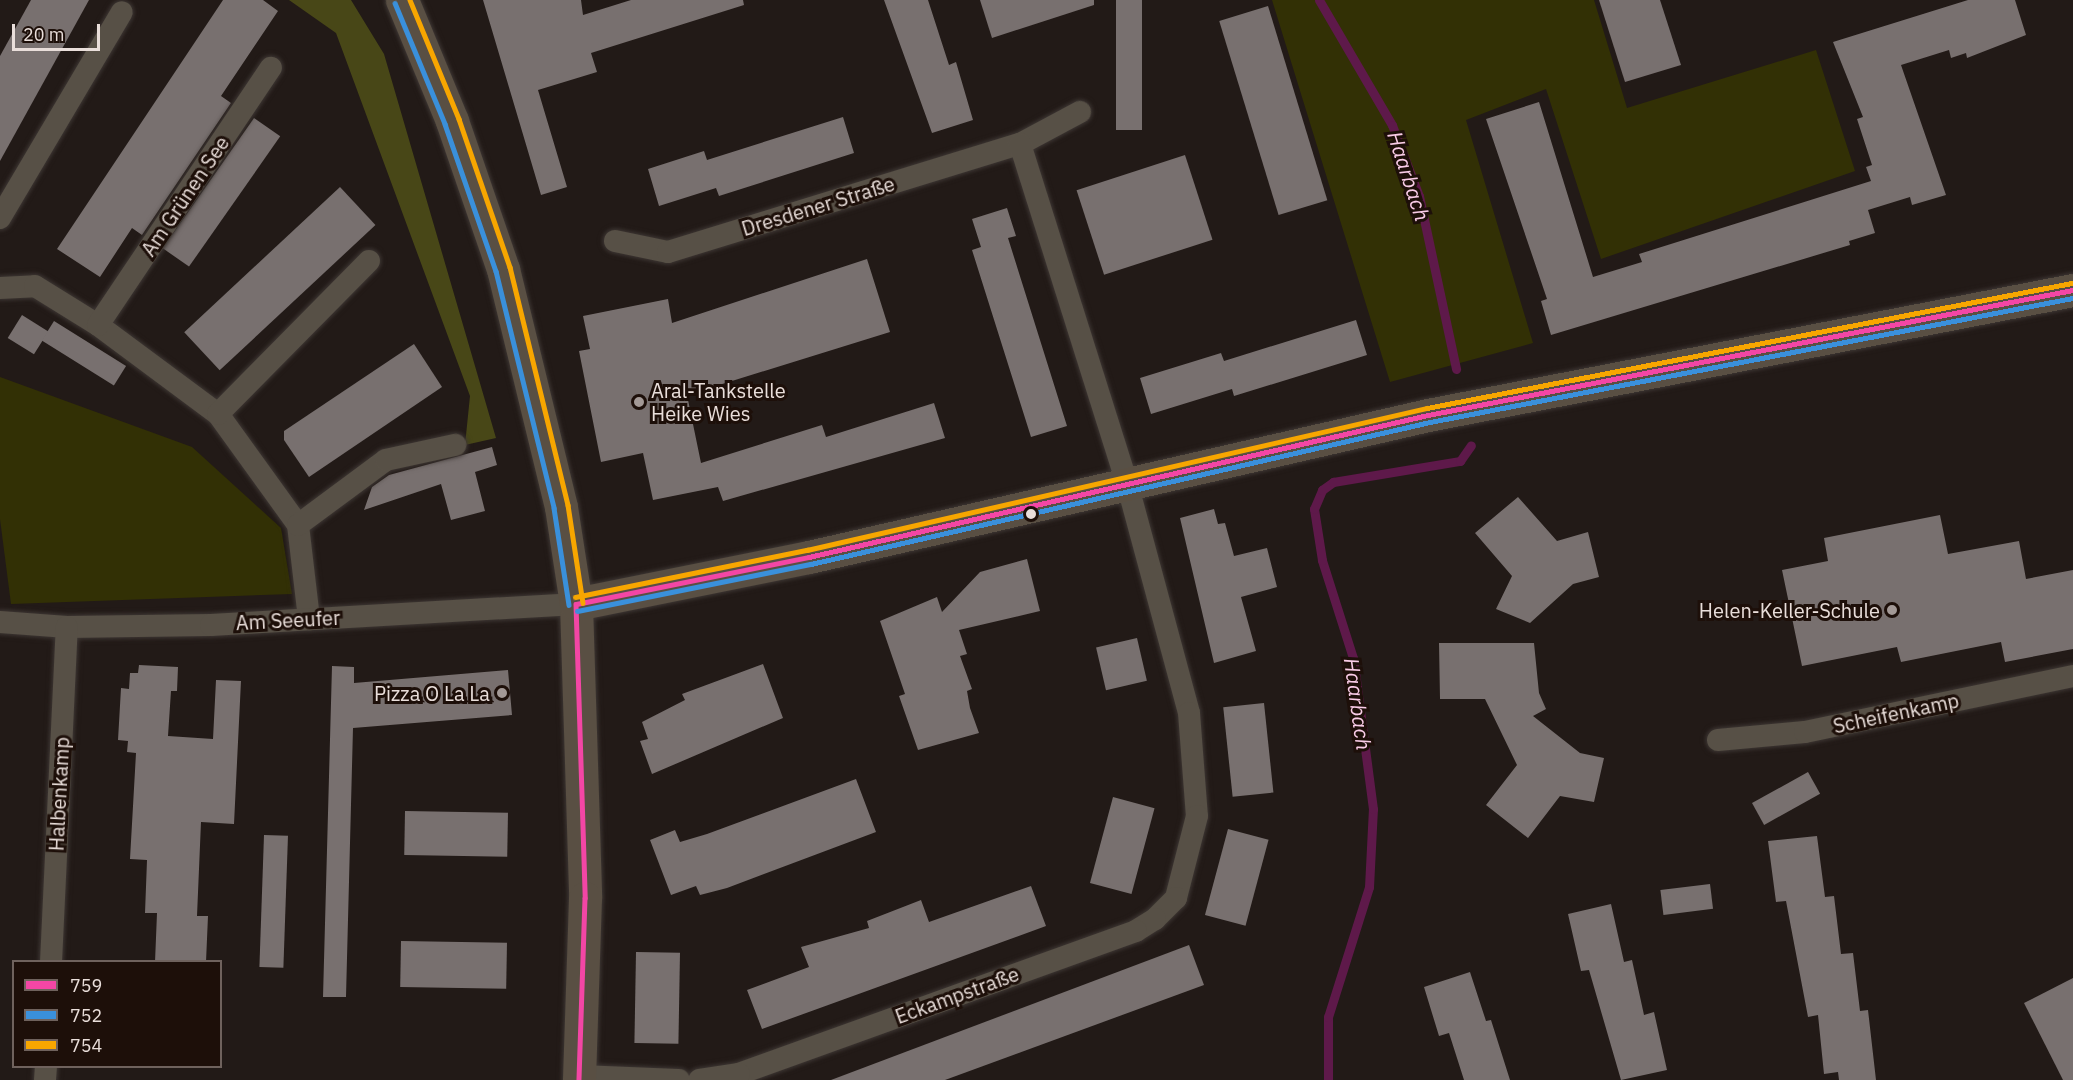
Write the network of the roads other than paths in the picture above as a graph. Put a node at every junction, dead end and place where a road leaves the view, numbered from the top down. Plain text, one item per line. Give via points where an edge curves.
1 (402, 0) edge
2 (123, 12) dead end
3 (271, 68) dead end
4 (1080, 112) dead end
5 (1020, 144) junction
6 (0, 218) edge
7 (615, 241) dead end
8 (369, 261) dead end
9 (0, 288) edge
10 (2073, 290) edge
11 (98, 324) junction
12 (218, 414) junction
13 (455, 445) dead end
14 (1127, 483) junction
15 (298, 525) junction
16 (576, 604) junction
17 (309, 619) junction
18 (0, 622) edge
19 (67, 627) junction
20 (2073, 676) edge
21 (1718, 740) dead end
22 (51, 960) edge
23 (579, 1078) edge
24 (679, 1080) edge
25 (699, 1080) edge

1 - 16 street via 452,121 503,269 561,507
2 - 6 street
3 - 11 street, Am Grünen See
4 - 5 street, Dresdener Straße
5 - 7 street, Dresdener Straße via 668,252
5 - 14 street
8 - 12 street
9 - 11 street via 35,286
10 - 14 street via 1428,415
11 - 12 street
12 - 15 street
13 - 15 street via 386,460
14 - 16 street via 809,557
14 - 25 street, Eckampstraße via 1189,713 1197,816 1176,898 1136,931 739,1074
15 - 17 street
16 - 17 street, Am Seeufer
16 - 23 street via 585,898
17 - 19 street, Am Seeufer
18 - 19 street, Am Seeufer
19 - 22 street, Halbenkamp
20 - 21 street, Scheifenkamp via 1805,732
23 - 24 street

